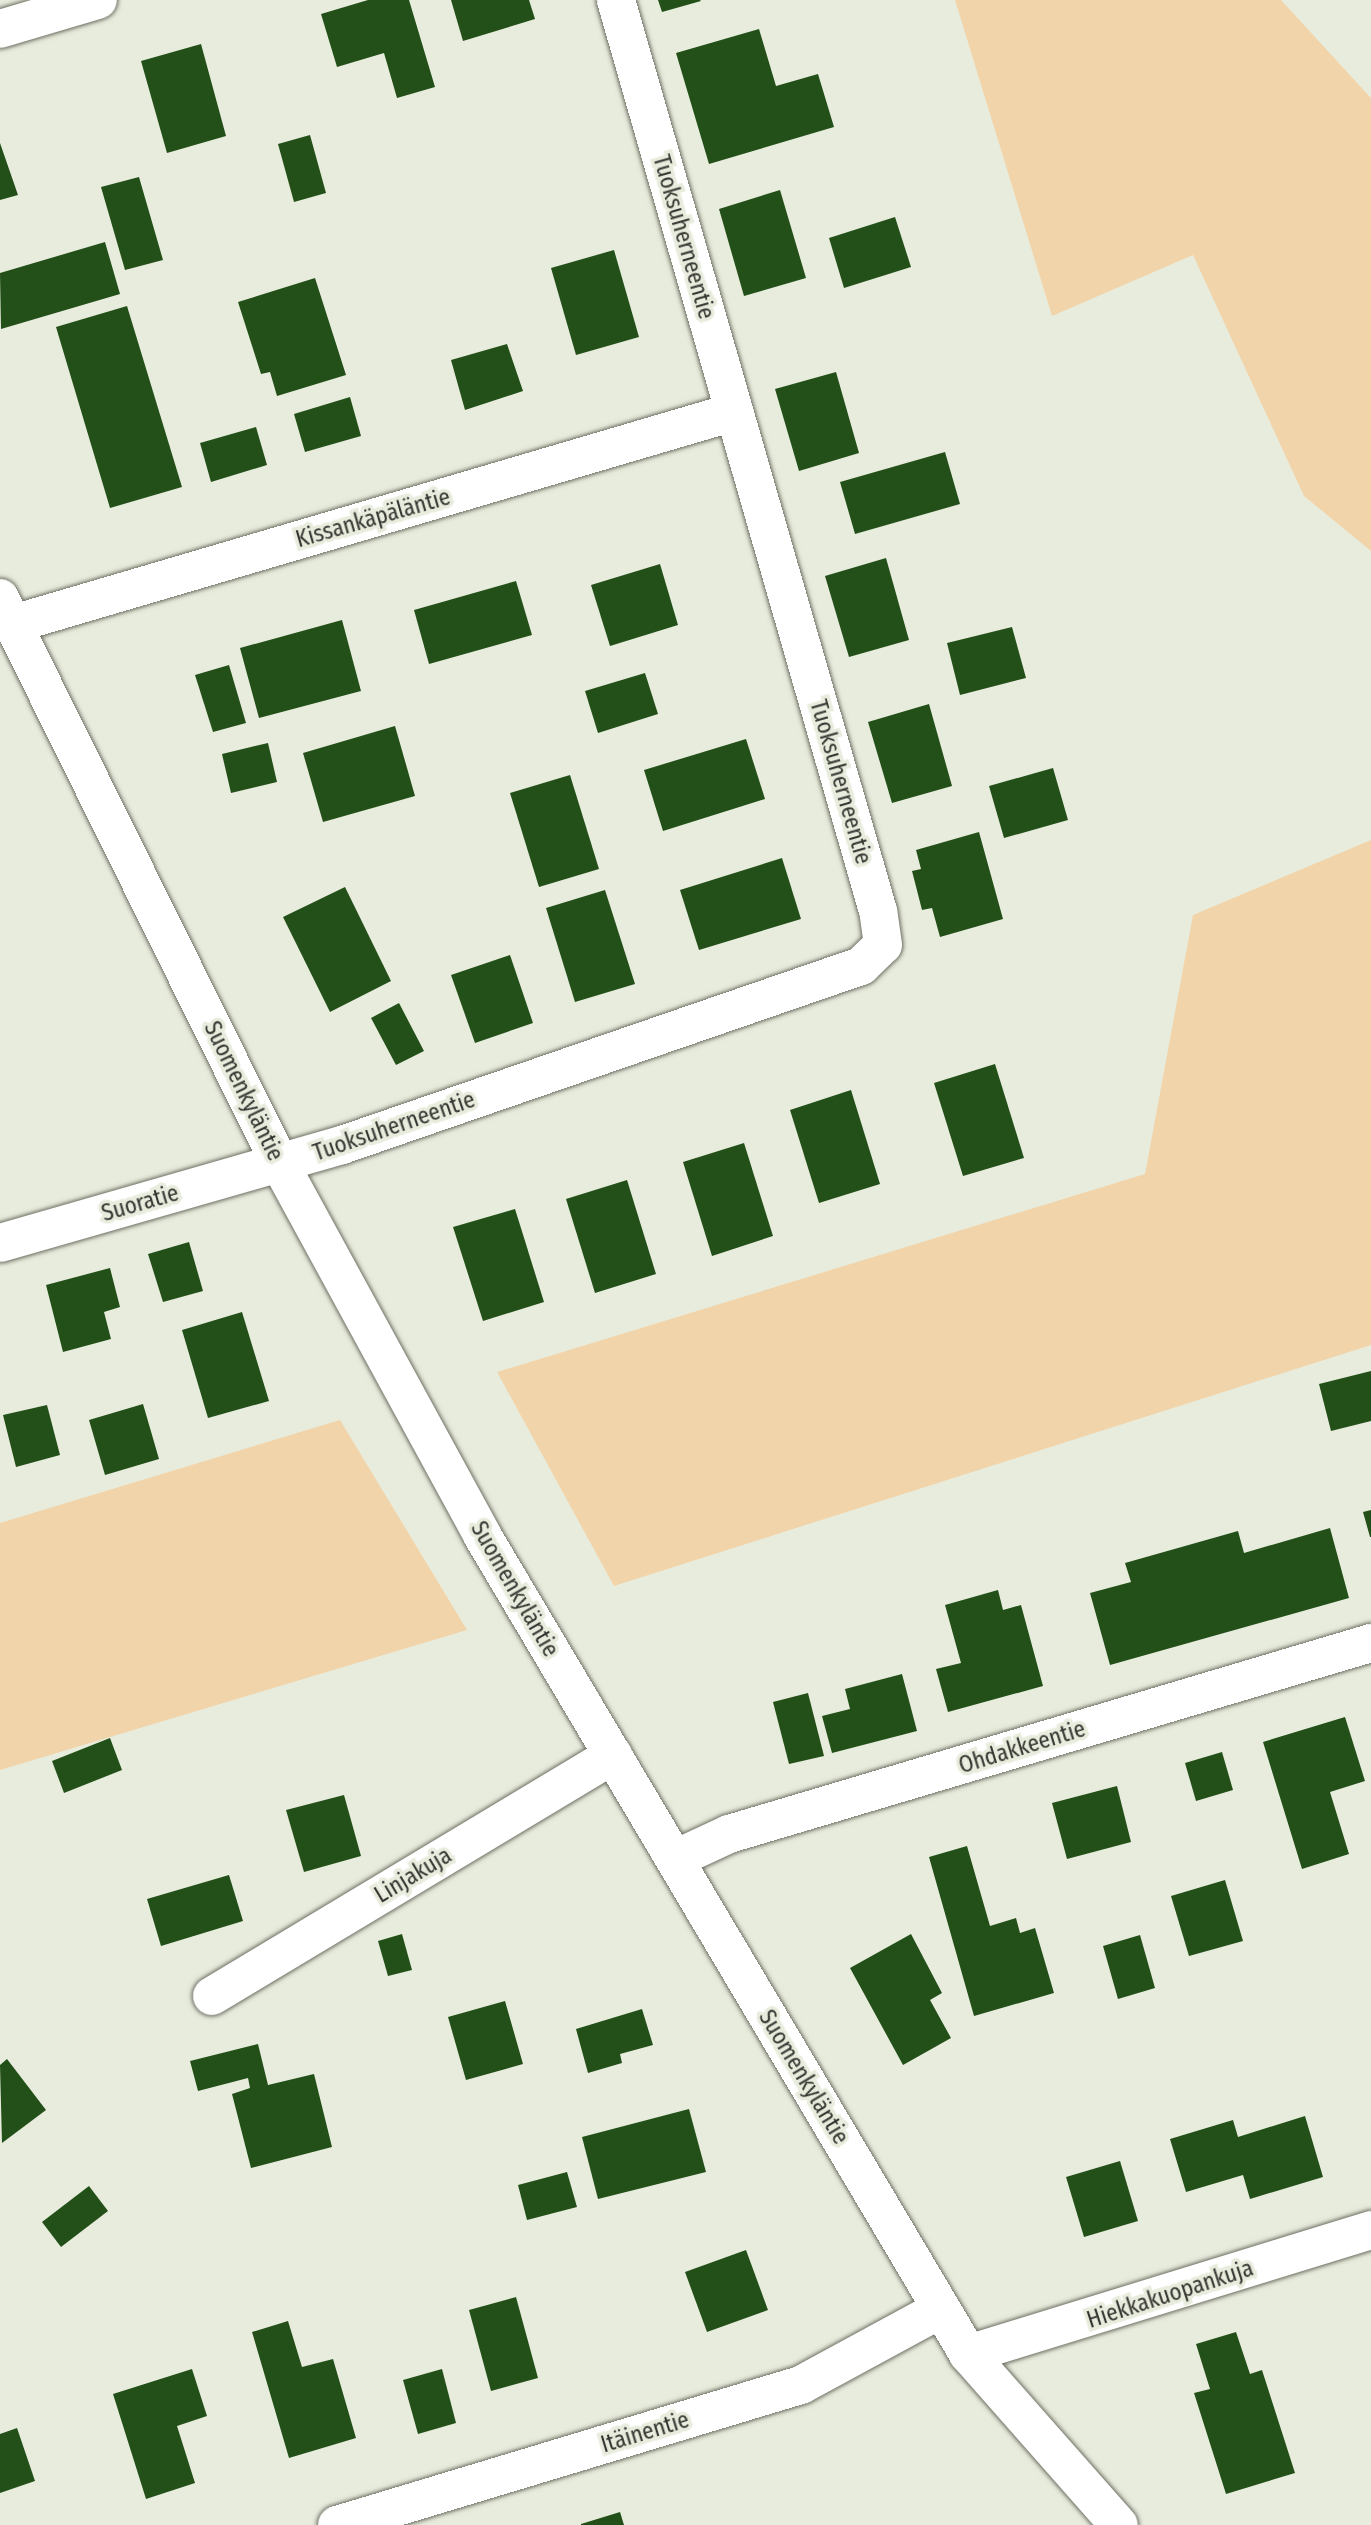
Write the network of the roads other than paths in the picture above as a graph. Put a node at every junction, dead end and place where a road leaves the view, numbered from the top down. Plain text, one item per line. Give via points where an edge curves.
1 (98, 0) edge
2 (615, 0) edge
3 (0, 29) edge
4 (734, 412) junction
5 (7, 611) edge
6 (280, 1164) junction
7 (0, 1243) edge
8 (1371, 1643) edge
9 (613, 1755) junction
10 (675, 1859) junction
11 (212, 1996) dead end
12 (1371, 2230) edge
13 (941, 2309) junction
14 (968, 2354) junction
15 (337, 2525) edge
16 (1119, 2525) edge

1 - 3 street
2 - 4 street, Tuoksuherneentie
4 - 5 street, Kissankäpäläntie
4 - 6 street, Tuoksuherneentie via 878,911 883,945 861,966
5 - 6 street, Suomenkyläntie
6 - 7 street, Suoratie
6 - 9 street, Suomenkyläntie via 482,1535
8 - 10 street, Ohdakkeentie via 729,1834
9 - 10 street, Suomenkyläntie
9 - 11 street, Linjakuja
10 - 13 street, Suomenkyläntie
12 - 14 street, Hiekkakuopankuja
13 - 14 street, Suomenkyläntie
13 - 15 street, Itäinentie via 801,2385
14 - 16 street, Suomenkyläntie

